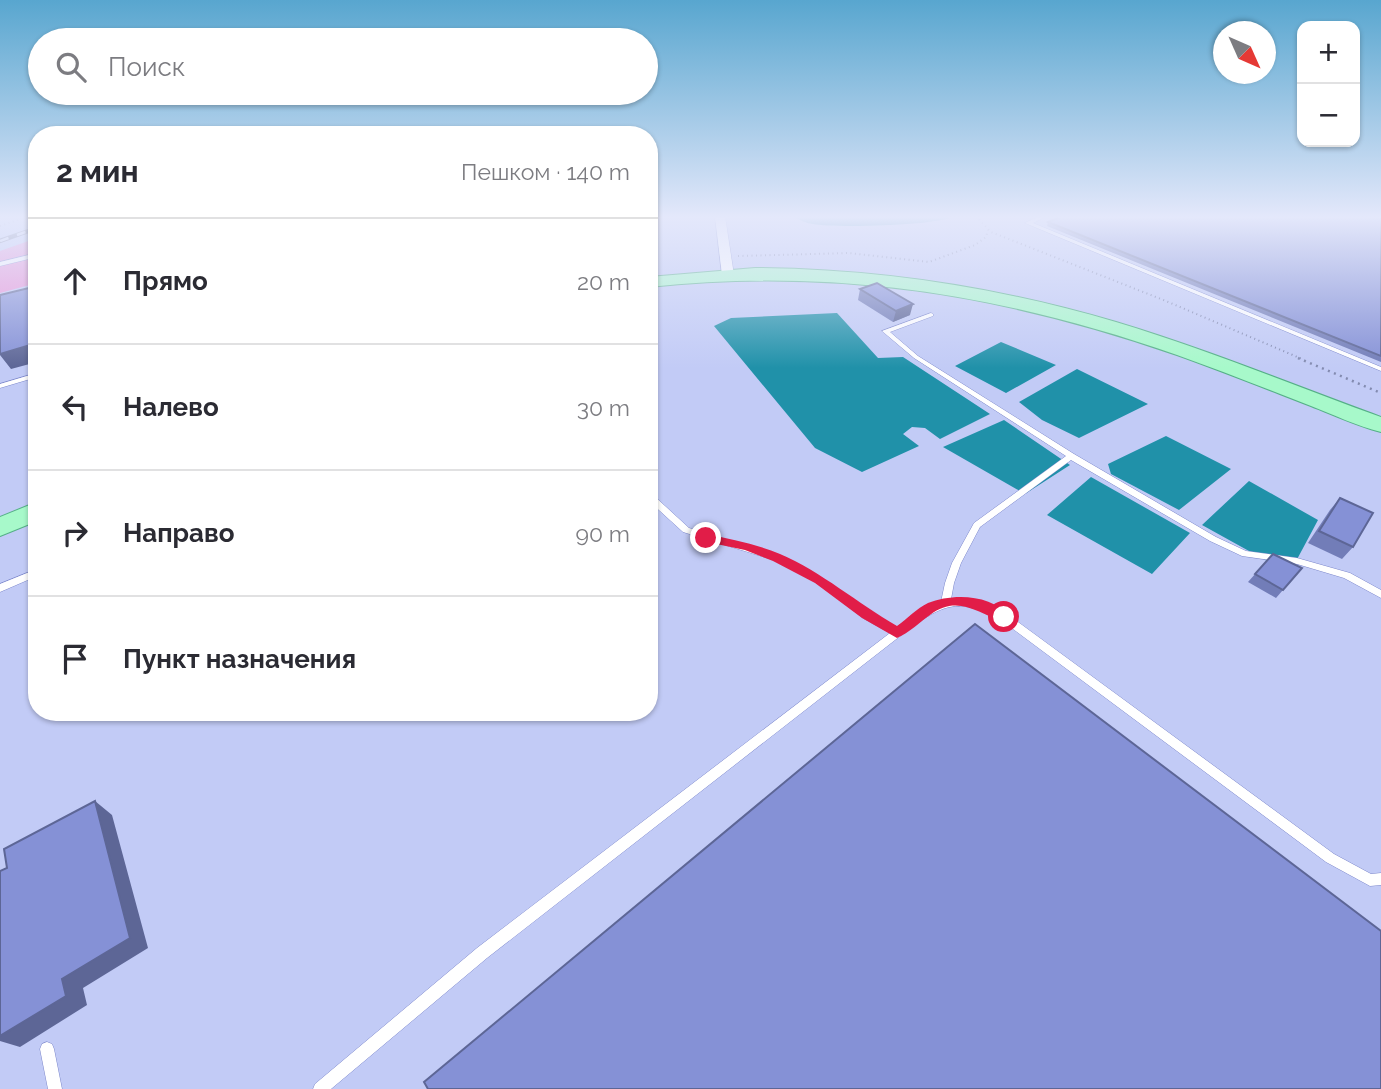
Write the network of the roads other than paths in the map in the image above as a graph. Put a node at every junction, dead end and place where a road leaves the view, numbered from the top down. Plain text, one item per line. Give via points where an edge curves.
1 (723, 267) edge
2 (735, 267) edge
3 (1134, 267) edge
4 (658, 280) edge
5 (931, 314) dead end
6 (1381, 369) edge
7 (28, 378) edge
8 (0, 386) edge
9 (1381, 425) edge
10 (1071, 456) junction
11 (658, 504) edge
12 (28, 515) edge
13 (0, 527) edge
14 (28, 576) edge
15 (0, 588) edge
16 (1381, 594) edge
17 (945, 604) junction
18 (897, 632) junction
19 (1381, 879) edge
20 (47, 1049) dead end
21 (55, 1089) edge
22 (320, 1089) edge

1 - 4 main road
2 - 9 main road via 952,288 1027,304 1129,333
3 - 6 lane
5 - 10 lane via 885,331
7 - 8 lane
10 - 16 lane via 1245,554 1297,561 1347,575
10 - 17 lane via 977,525 947,588
11 - 18 lane via 686,530 777,558
12 - 13 main road
14 - 15 lane
17 - 18 lane via 931,607
17 - 19 lane via 958,600 981,605 1004,617 1330,858 1370,880
18 - 22 lane via 482,953
20 - 21 lane

